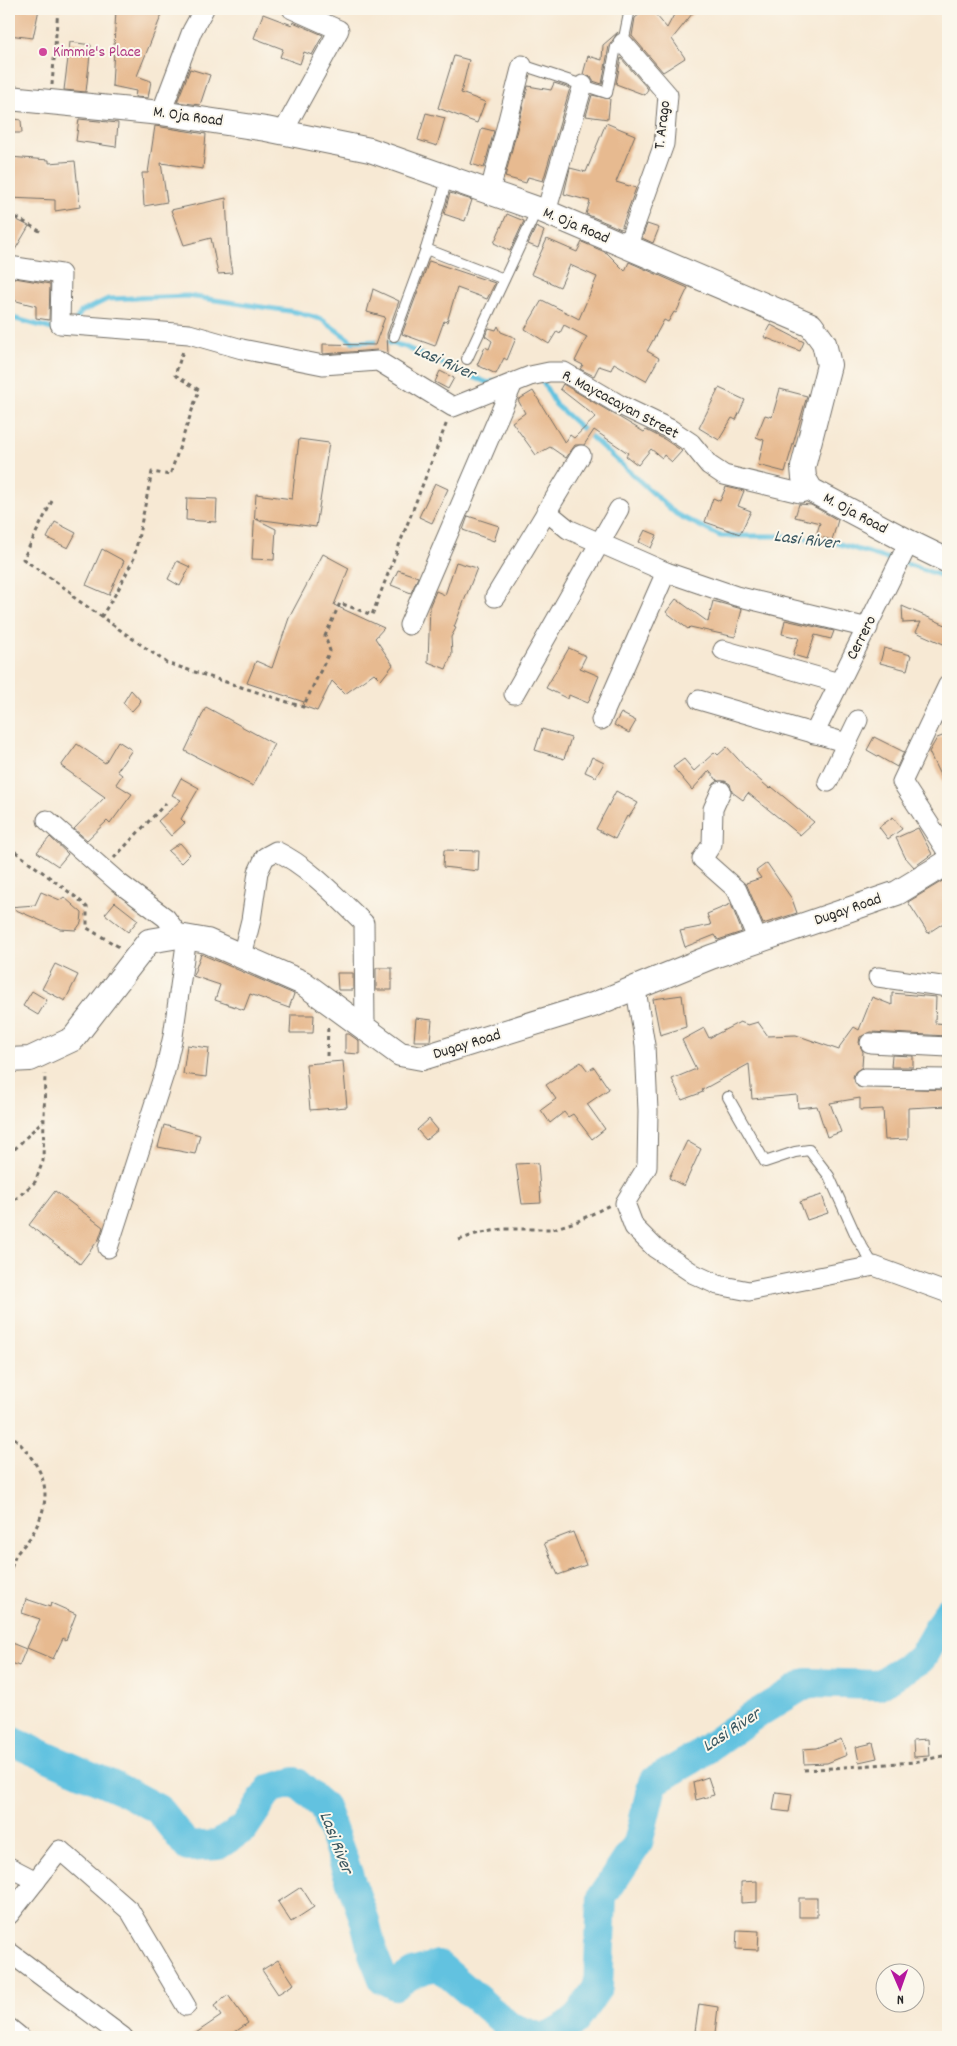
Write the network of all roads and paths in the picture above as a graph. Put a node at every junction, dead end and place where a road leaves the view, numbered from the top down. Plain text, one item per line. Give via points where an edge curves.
1 (58, 9) edge
2 (204, 9) edge
3 (292, 9) edge
4 (630, 9) edge
5 (623, 43) junction
6 (522, 65) joint
7 (583, 85) junction
8 (9, 98) edge
9 (51, 103) junction
10 (162, 113) junction
11 (283, 132) junction
12 (448, 176) junction
13 (490, 192) junction
14 (542, 210) junction
15 (9, 213) edge
16 (43, 233) dead end
17 (627, 247) junction
18 (426, 249) junction
19 (9, 266) edge
20 (504, 279) junction
21 (189, 334) junction
22 (394, 336) dead end
23 (467, 359) dead end
24 (521, 379) junction
25 (453, 407) junction
26 (581, 455) dead end
27 (811, 490) junction
28 (52, 501) dead end
29 (620, 509) dead end
30 (546, 511) junction
31 (908, 542) junction
32 (600, 543) junction
33 (948, 561) edge
34 (666, 572) junction
35 (495, 597) dead end
36 (101, 617) junction
37 (409, 625) dead end
38 (868, 628) junction
39 (723, 650) dead end
40 (839, 683) junction
41 (948, 684) edge
42 (514, 694) dead end
43 (699, 700) dead end
44 (601, 720) dead end
45 (858, 720) dead end
46 (814, 734) junction
47 (847, 743) junction
48 (828, 782) dead end
49 (721, 791) dead end
50 (166, 803) dead end
51 (47, 820) dead end
52 (9, 847) edge
53 (947, 863) edge
54 (104, 869) junction
55 (183, 937) junction
56 (758, 942) junction
57 (135, 956) junction
58 (242, 956) junction
59 (878, 977) dead end
60 (948, 987) edge
61 (636, 990) junction
62 (365, 1029) junction
63 (870, 1043) dead end
64 (948, 1047) edge
65 (46, 1053) junction
66 (9, 1060) edge
67 (864, 1078) dead end
68 (948, 1079) edge
69 (728, 1097) dead end
70 (44, 1119) junction
71 (9, 1155) edge
72 (625, 1203) junction
73 (9, 1205) edge
74 (459, 1240) dead end
75 (108, 1248) dead end
76 (874, 1266) junction
77 (948, 1293) edge
78 (9, 1432) edge
79 (9, 1576) edge
80 (948, 1755) edge
81 (804, 1770) dead end
82 (9, 1868) edge
83 (36, 1881) junction
84 (9, 1916) edge
85 (9, 1952) edge
86 (186, 2006) dead end
87 (9, 2028) edge
88 (20, 2037) edge
89 (123, 2037) edge

1 - 9 path
2 - 10 street via 192,31
3 - 11 street via 339,30
4 - 5 lane
5 - 7 lane via 616,47 607,93
5 - 17 street, T. Arago via 668,95 664,144
6 - 7 lane
6 - 13 street
7 - 14 street
8 - 9 street, M. Oja Road
9 - 10 street, M. Oja Road
10 - 11 street, M. Oja Road
11 - 12 street, M. Oja Road via 370,150
12 - 13 street, M. Oja Road
12 - 18 lane
13 - 14 street, M. Oja Road
14 - 17 street, M. Oja Road
14 - 20 lane
15 - 16 path
17 - 27 street, M. Oja Road via 811,325 824,343 829,365 803,467 804,478
18 - 20 lane
18 - 22 lane
19 - 21 street via 61,274 68,325
20 - 23 lane
21 - 25 street via 242,349 323,365 378,361
21 - 36 path via 175,375 199,390 170,474 152,472 134,558
24 - 25 street, R. Maycacayan Street
24 - 27 street, R. Maycacayan Street via 548,372 564,372 620,405 670,428 724,475 800,493
24 - 37 street
25 - 36 path via 372,615 340,603 325,636 330,651 303,707 167,662
26 - 30 street
27 - 31 street, M. Oja Road
28 - 36 path via 23,559
29 - 32 street
30 - 32 street via 568,529
30 - 35 street
31 - 33 street, M. Oja Road
31 - 38 street, Cerrero
32 - 34 street
32 - 42 street
34 - 38 street via 736,596
34 - 44 street
38 - 40 street, Cerrero
39 - 40 street
40 - 46 street, Cerrero
41 - 53 street via 902,782
43 - 46 street
45 - 47 street
46 - 47 street
47 - 48 street
49 - 56 street via 713,809 712,844 702,859 737,890
50 - 54 path
51 - 54 street
52 - 57 path via 87,907 87,928
53 - 56 street, Dugay Road via 897,893
54 - 55 street via 166,918
55 - 57 street, Dugay Road via 149,941
55 - 58 street, Dugay Road via 207,941
55 - 75 street via 174,1036
56 - 61 street, Dugay Road via 666,975
57 - 65 street, Dugay Road via 72,1039
58 - 62 street, Dugay Road via 303,983
58 - 62 street via 252,920 258,872 265,857 276,851 288,856 364,922
59 - 60 street
61 - 62 street, Dugay Road via 422,1058 400,1054
61 - 72 street via 645,1046 646,1167
63 - 64 street
65 - 66 street, Dugay Road via 30,1059
65 - 70 path
67 - 68 street
69 - 76 lane via 765,1162 809,1150 829,1176
70 - 71 path
70 - 73 path via 43,1161 35,1182
72 - 74 path via 606,1206 578,1221 553,1229 503,1230
72 - 76 street via 634,1226 655,1248 694,1274 718,1285 749,1291
76 - 77 street
78 - 79 path via 32,1456 45,1484 42,1511 33,1534 16,1556
80 - 81 path via 914,1762
82 - 83 street
83 - 84 street
83 - 86 street via 60,1850 130,1911
85 - 89 street
87 - 88 street

